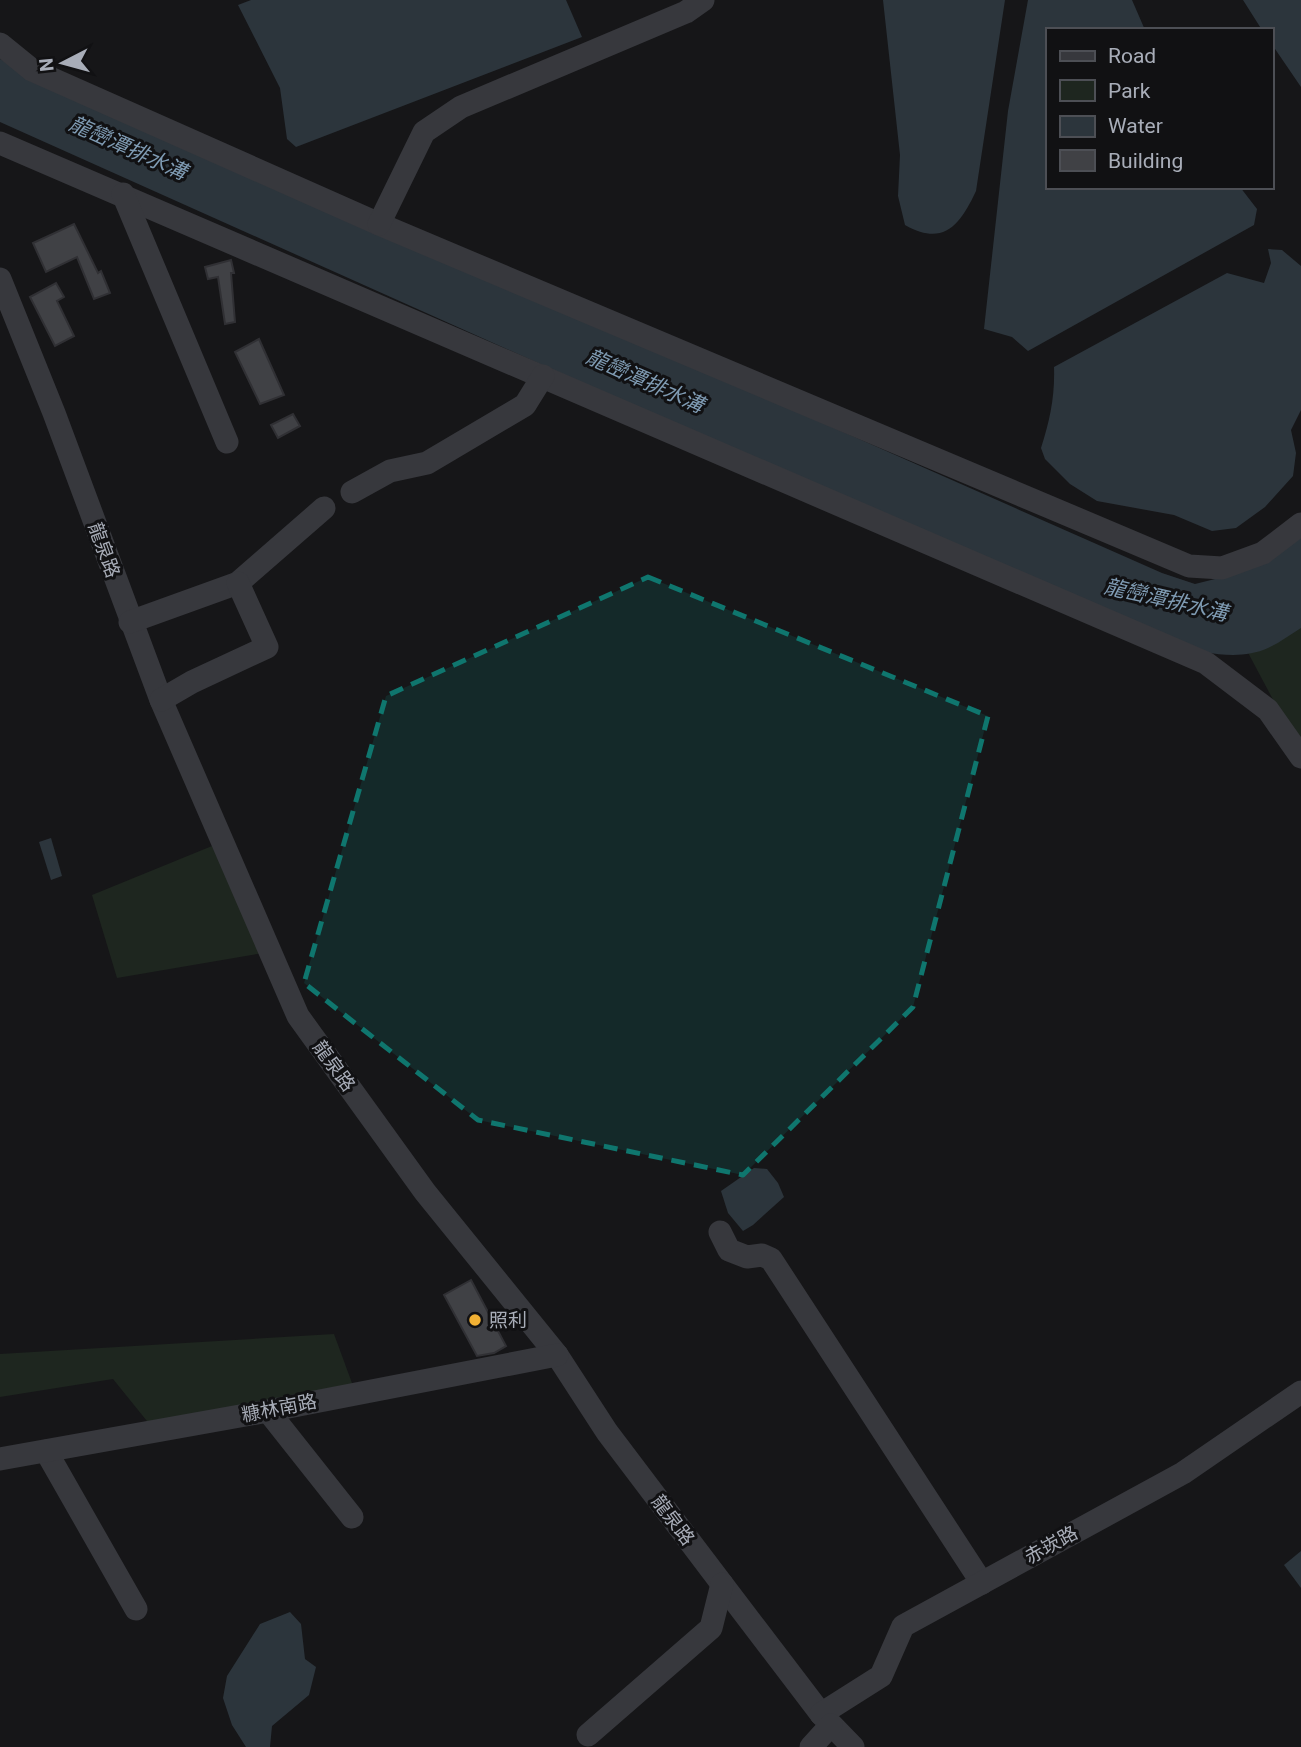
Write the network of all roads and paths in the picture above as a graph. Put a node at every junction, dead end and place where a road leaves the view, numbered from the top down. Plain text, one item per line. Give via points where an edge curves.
1 (703, 0) edge
2 (0, 44) edge
3 (0, 143) edge
4 (123, 194) junction
5 (379, 224) junction
6 (0, 279) edge
7 (543, 376) junction
8 (227, 442) dead end
9 (352, 492) dead end
10 (324, 508) dead end
11 (1301, 524) edge
12 (238, 583) junction
13 (130, 622) junction
14 (161, 701) junction
15 (1301, 757) edge
16 (719, 1232) dead end
17 (557, 1355) junction
18 (1301, 1392) edge
19 (268, 1411) junction
20 (46, 1451) junction
21 (0, 1459) edge
22 (352, 1517) dead end
23 (982, 1583) junction
24 (722, 1584) junction
25 (136, 1609) dead end
26 (826, 1720) junction
27 (588, 1735) dead end
28 (811, 1747) edge
29 (853, 1747) edge

1 - 5 street via 686,12 461,107 424,132
2 - 5 street via 32,70
3 - 4 street
4 - 7 street
4 - 8 street
5 - 11 street via 1189,566 1222,568 1263,554
6 - 13 street, 龍泉路
7 - 9 street via 525,405 427,463 390,471
7 - 15 street via 1206,663 1268,710
10 - 12 street
12 - 13 street
12 - 14 street via 267,647
13 - 14 street, 龍泉路
14 - 17 street, 龍泉路 via 298,1016 425,1192
16 - 23 street via 729,1250 771,1259
17 - 19 street, 糠林南路
17 - 24 street, 龍泉路 via 607,1432
18 - 23 street, 赤崁路 via 1184,1473
19 - 20 street, 糠林南路
19 - 22 street
20 - 21 street, 糠林南路
20 - 25 street
23 - 26 street, 赤崁路 via 903,1626 881,1676
24 - 26 street, 龍泉路
24 - 27 street via 711,1628
26 - 28 street, 赤崁路
26 - 29 street, 龍泉路

